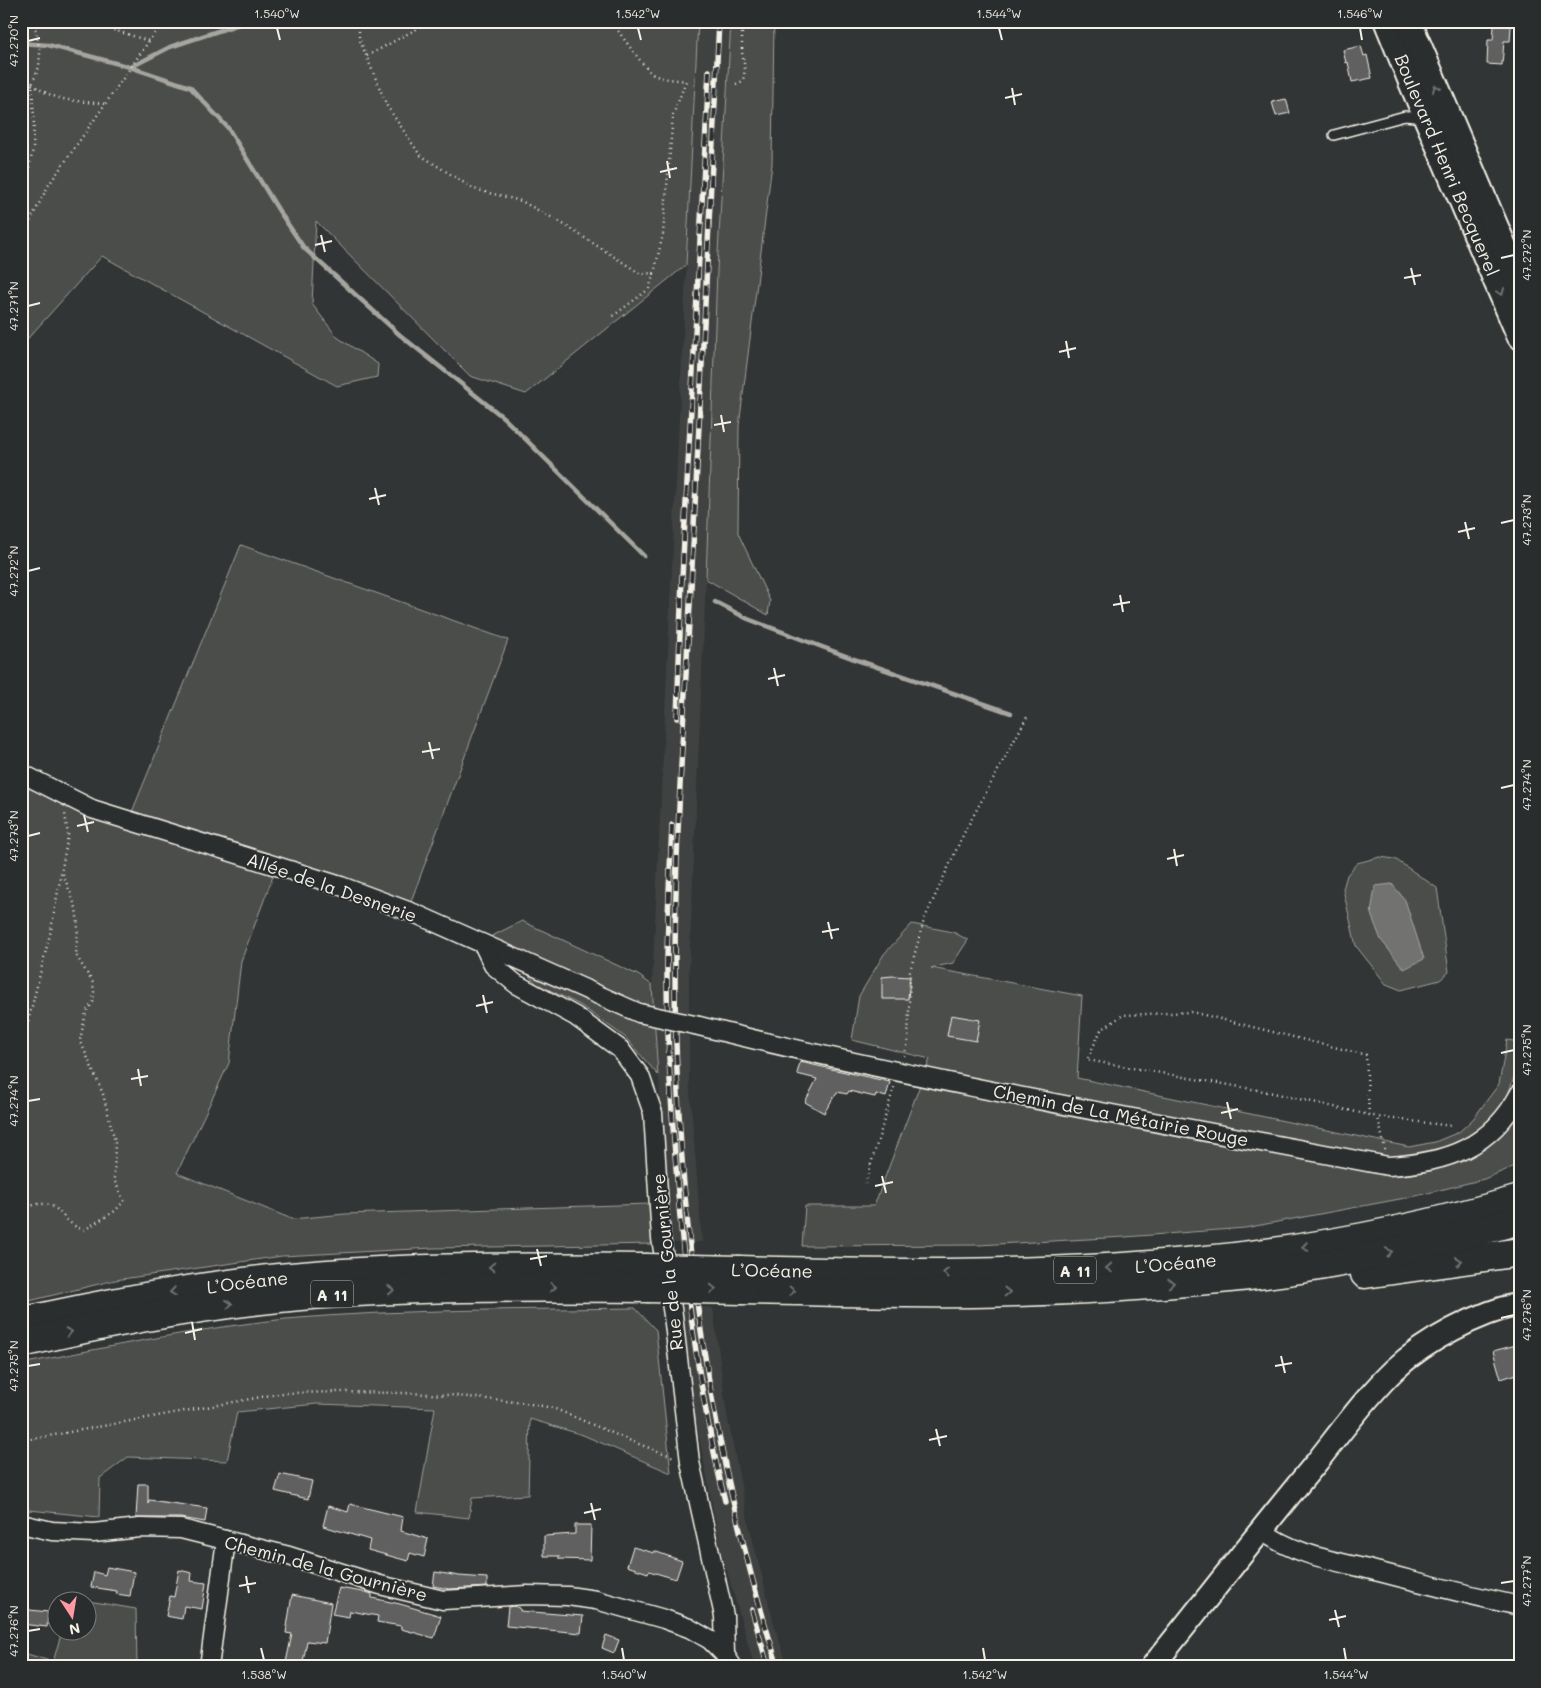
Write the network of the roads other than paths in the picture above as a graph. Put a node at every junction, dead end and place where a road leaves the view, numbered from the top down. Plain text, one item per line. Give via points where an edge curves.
1 (1387, 21) edge
2 (1408, 21) edge
3 (1427, 118) junction
4 (1334, 135) dead end
5 (1489, 213) junction
6 (1520, 285) edge
7 (1520, 336) edge
8 (21, 773) edge
9 (483, 944) junction
10 (699, 1026) joint
11 (1520, 1094) edge
12 (1520, 1180) edge
13 (1520, 1199) edge
14 (1520, 1220) edge
15 (1353, 1239) junction
16 (1520, 1252) edge
17 (646, 1278) junction
18 (1220, 1279) junction
19 (742, 1280) junction
20 (1520, 1304) edge
21 (21, 1322) edge
22 (21, 1343) edge
23 (21, 1524) edge
24 (1261, 1530) junction
25 (226, 1540) junction
26 (1520, 1606) edge
27 (729, 1661) edge
28 (209, 1667) edge
29 (1152, 1667) edge

1 - 3 main road, Boulevard Henri Becquerel
5 -> 2 main road, Boulevard Henri Becquerel
3 - 4 lane via 1405,116
3 - 5 lane via 1442,125 1475,198
3 -> 7 main road, Boulevard Henri Becquerel
5 - 6 main road, Boulevard Henri Becquerel
8 - 9 street, Allée de la Desnerie via 92,808 341,886
9 - 10 street, Allée de la Desnerie, bridge via 639,1013
9 - 27 street, Rue de la Gournière via 493,965 516,984 575,1016 620,1049 640,1076 653,1113 661,1238 690,1462 724,1616
10 - 11 street, Chemin de La Métairie Rouge via 898,1072 1388,1166 1428,1162 1459,1153 1491,1132
12 - 15 highway via 1384,1219
13 - 15 highway, L’Océane / A 11
18 -> 14 highway, L’Océane / A 11 via 1372,1256
15 -> 19 highway, L’Océane / A 11 via 1197,1261 1071,1270
18 -> 16 highway via 1255,1287
17 - 19 highway, L’Océane / A 11, bridge
17 -> 21 highway, L’Océane / A 11 via 491,1267 279,1278 132,1299
22 -> 17 highway, L’Océane / A 11 via 174,1312 280,1298
19 -> 18 highway, L’Océane / A 11 via 905,1293 1088,1289
20 - 24 street via 1494,1311 1457,1328 1394,1370
23 - 25 street, Chemin de la Gournière via 52,1531 93,1533 140,1528 181,1529
24 - 26 street via 1275,1541 1311,1555
24 - 29 street
25 - 27 street, Chemin de la Gournière via 443,1600 528,1595 596,1600 689,1628 710,1640
25 - 28 street

